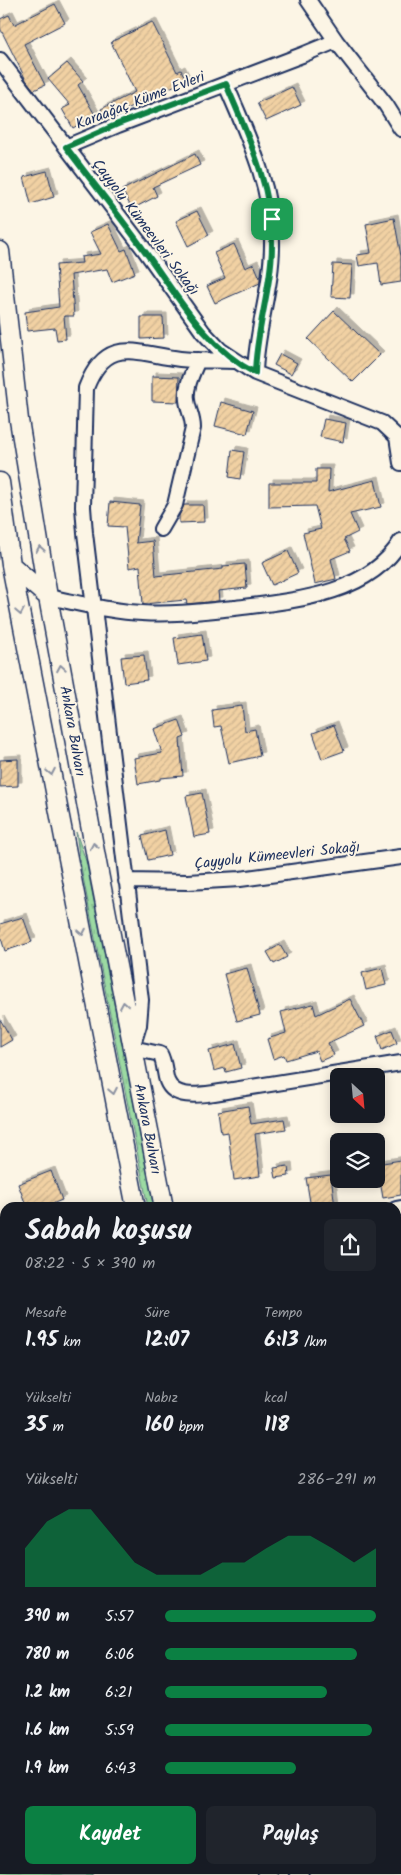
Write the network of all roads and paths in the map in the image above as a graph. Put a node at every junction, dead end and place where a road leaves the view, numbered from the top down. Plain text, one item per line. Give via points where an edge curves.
1 (308, 0) edge
2 (336, 40) junction
3 (0, 60) edge
4 (226, 84) junction
5 (401, 129) edge
6 (66, 147) junction
7 (0, 252) edge
8 (198, 360) junction
9 (234, 361) junction
10 (255, 373) junction
11 (400, 433) edge
12 (401, 463) edge
13 (0, 482) edge
14 (161, 529) dead end
15 (401, 541) edge
16 (6, 565) edge
17 (48, 597) junction
18 (93, 606) junction
19 (401, 857) edge
20 (126, 881) junction
21 (132, 1048) junction
22 (401, 1063) edge
23 (135, 1202) edge
24 (163, 1202) edge

1 - 2 street
2 - 4 street, Karaağaç Küme Evleri
2 - 5 street
3 - 6 street, Çayyolu Kümeevleri Sokağı
4 - 6 street, Karaağaç Küme Evleri
4 - 10 street, Karaağaç Küme Evleri via 259,164 272,219 269,275 255,352
6 - 9 street, Çayyolu Kümeevleri Sokağı via 204,332
17 -> 7 main road, Ankara Bulvarı via 18,411
8 - 9 street, Çayyolu Kümeevleri Sokağı
8 - 14 street via 187,391 193,428 175,505
8 - 18 street, Çayyolu Kümeevleri Sokağı via 129,350 108,358 91,376 84,402 83,507
9 - 10 street, Çayyolu Kümeevleri Sokağı
10 - 11 street, Çayyolu Kümeevleri Sokağı via 373,419
11 - 12 street, Çayyolu Kümeevleri Sokağı
13 - 16 main road, Ankara Bulvarı
15 - 18 street via 381,564 359,578 302,599 164,614
16 - 17 main road
16 -> 23 main road, Ankara Bulvarı
17 - 18 street
21 -> 17 main road, Ankara Bulvarı
18 - 20 street, Çayyolu Kümeevleri Sokağı
19 - 20 street, Çayyolu Kümeevleri Sokağı via 240,879
20 - 21 street, Çayyolu Kümeevleri Sokağı via 141,1000 139,1025
21 - 22 street via 160,1054 169,1085 187,1095
21 - 24 main road, Ankara Bulvarı

